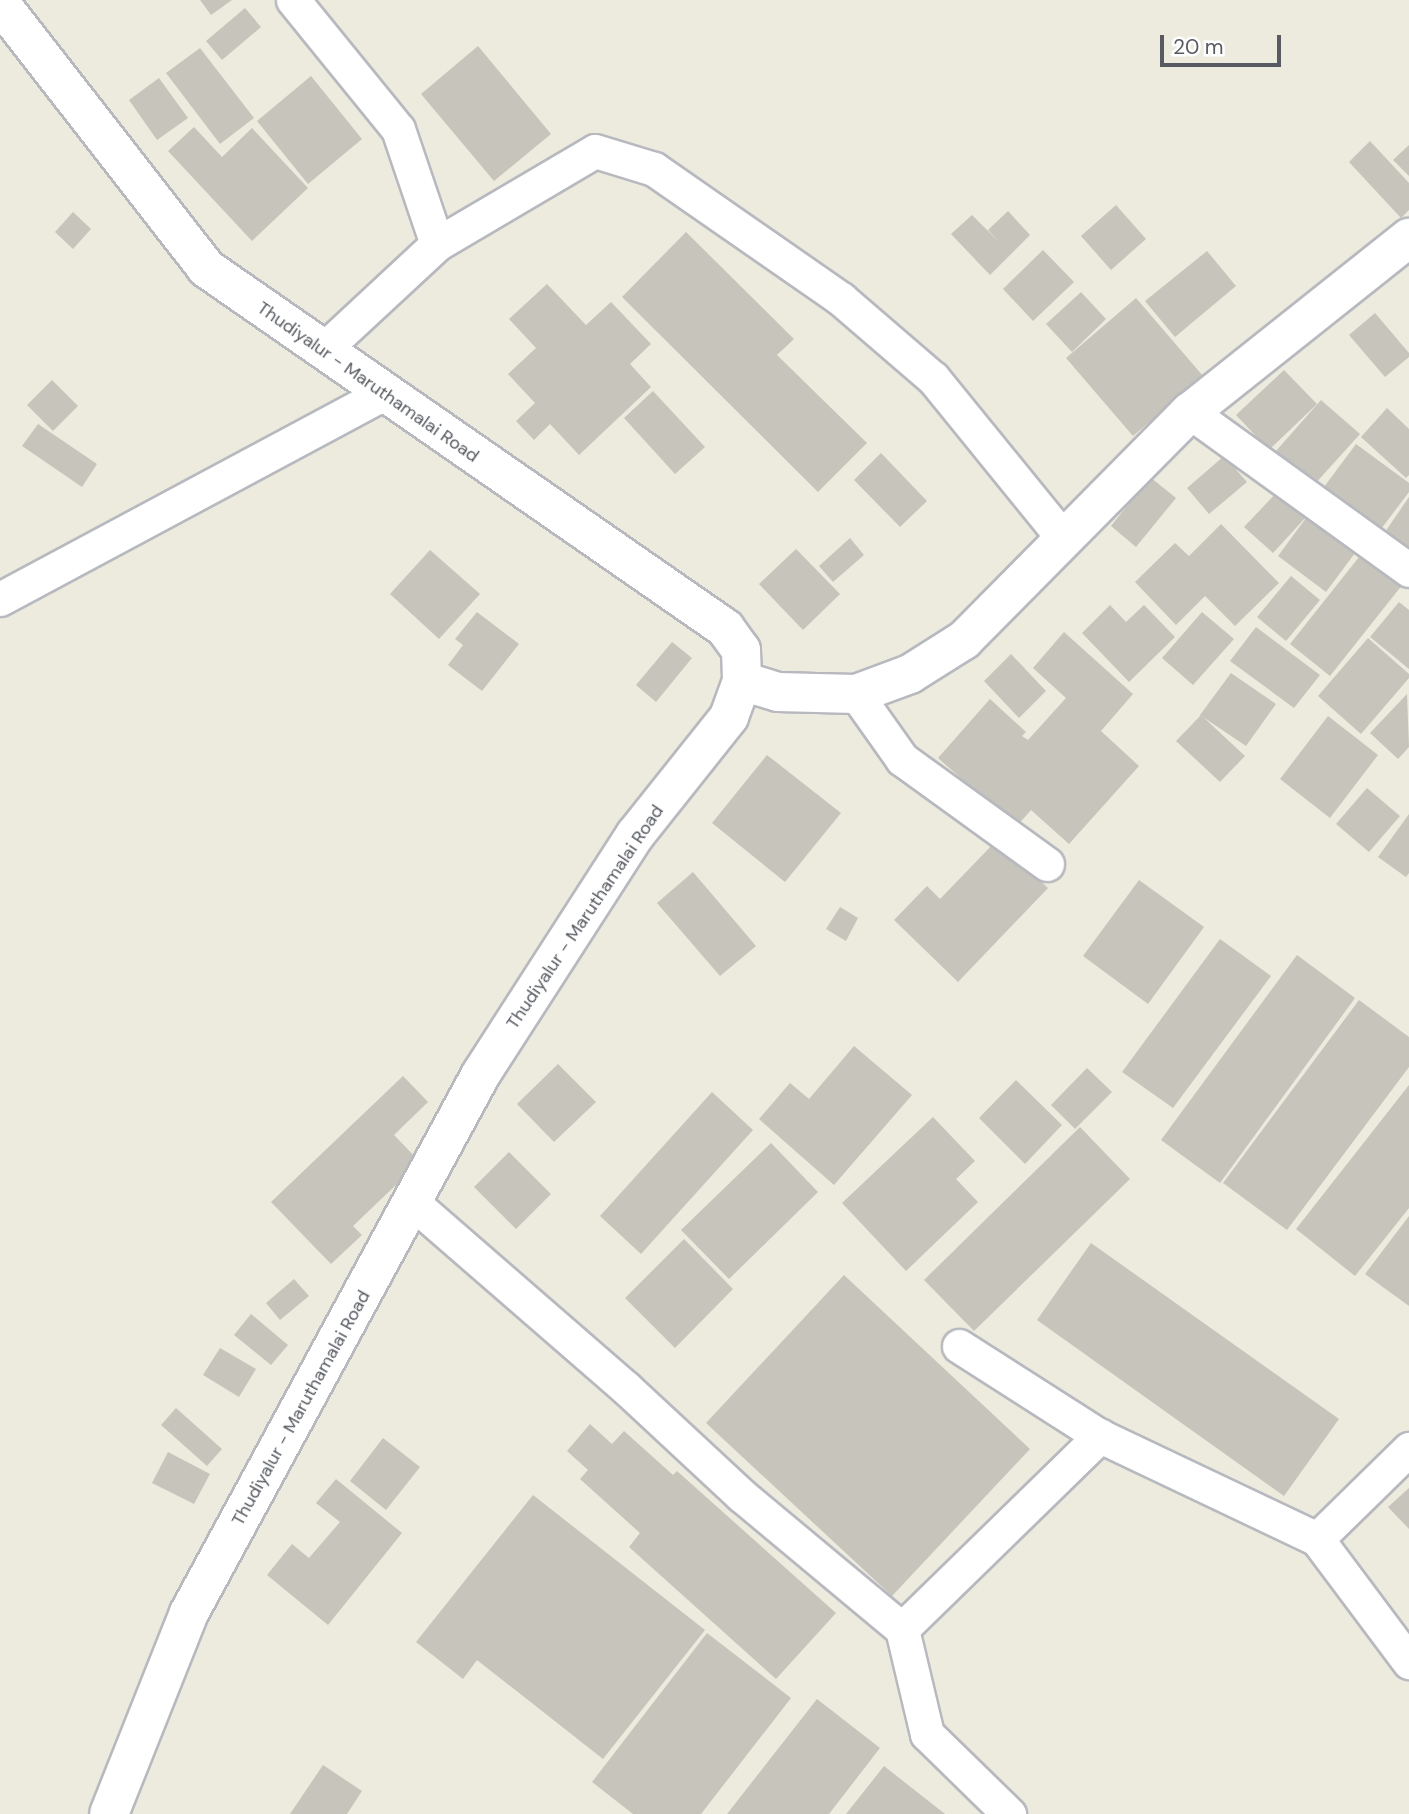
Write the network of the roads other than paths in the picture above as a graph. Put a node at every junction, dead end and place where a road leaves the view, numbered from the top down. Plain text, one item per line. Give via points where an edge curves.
1 (293, 0) edge
2 (0, 3) edge
3 (1409, 238) edge
4 (438, 244) junction
5 (323, 350) junction
6 (384, 393) junction
7 (1190, 412) junction
8 (1064, 539) junction
9 (1409, 570) edge
10 (0, 599) edge
11 (742, 681) junction
12 (856, 694) junction
13 (1047, 864) dead end
14 (412, 1202) junction
15 (959, 1346) dead end
16 (1100, 1436) junction
17 (1409, 1448) edge
18 (1317, 1539) junction
19 (902, 1629) junction
20 (1409, 1662) edge
21 (109, 1814) edge
22 (1009, 1814) edge

1 - 4 street via 398,129
2 - 5 main road, Thudiyalur - Maruthamalai Road via 206,268
3 - 7 main road
4 - 5 street
4 - 8 street via 595,150 654,169 841,299 933,378
5 - 6 main road, Thudiyalur - Maruthamalai Road
6 - 10 street
6 - 11 main road, Thudiyalur - Maruthamalai Road via 725,628 741,650
7 - 8 main road
7 - 9 street
8 - 12 main road via 964,640 910,674
11 - 12 main road via 778,692
11 - 14 main road, Thudiyalur - Maruthamalai Road via 729,717 635,835 481,1074
12 - 13 street via 902,759
14 - 19 street via 626,1388 740,1495
14 - 21 main road, Thudiyalur - Maruthamalai Road via 189,1613
15 - 16 street
16 - 18 street
16 - 19 street
17 - 18 street
18 - 20 street
19 - 22 street via 927,1734

